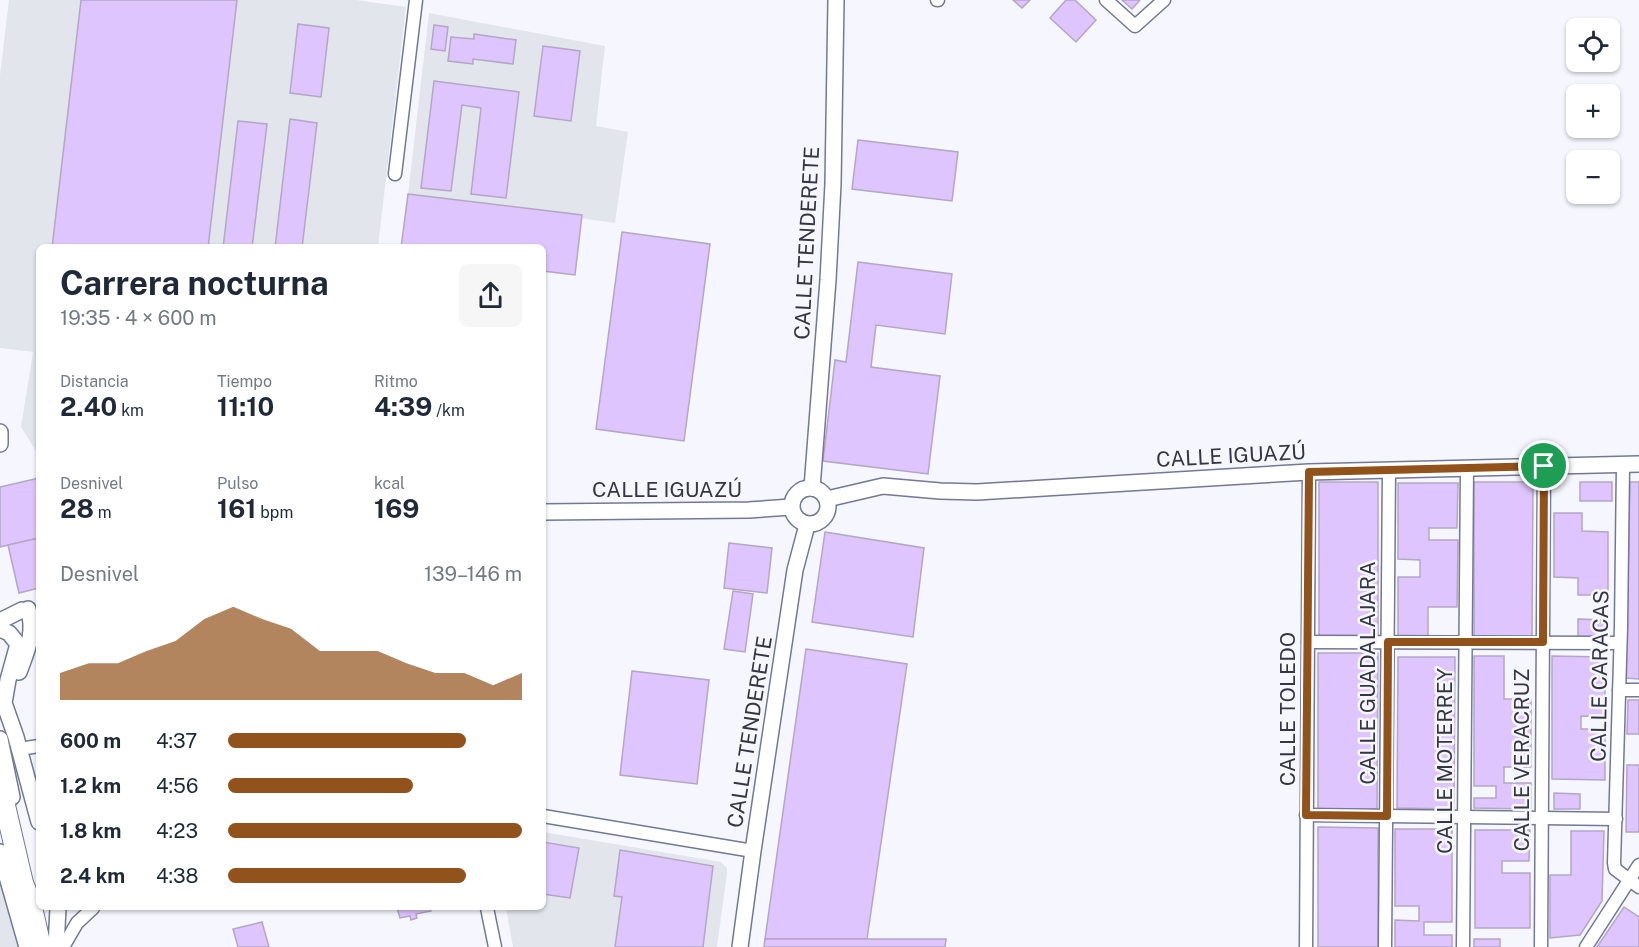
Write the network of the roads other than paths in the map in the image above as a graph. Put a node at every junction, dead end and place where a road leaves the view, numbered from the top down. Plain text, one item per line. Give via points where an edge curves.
1 (416, 0) edge
2 (836, 0) edge
3 (1106, 0) edge
4 (1164, 0) edge
5 (395, 174) dead end
6 (0, 432) edge
7 (0, 444) edge
8 (1639, 464) edge
9 (1623, 465) junction
10 (1544, 466) junction
11 (1467, 468) junction
12 (1389, 470) junction
13 (1309, 472) junction
14 (812, 488) junction
15 (827, 499) junction
16 (791, 507) junction
17 (546, 512) edge
18 (807, 525) junction
19 (30, 608) edge
20 (0, 609) edge
21 (0, 621) edge
22 (0, 629) edge
23 (36, 637) edge
24 (1308, 642) junction
25 (1388, 642) junction
26 (1465, 642) junction
27 (1543, 642) junction
28 (1620, 643) junction
29 (23, 647) junction
30 (1619, 690) junction
31 (1639, 690) edge
32 (0, 739) edge
33 (18, 743) junction
34 (36, 746) edge
35 (0, 784) edge
36 (36, 811) edge
37 (0, 814) edge
38 (1306, 815) junction
39 (546, 816) edge
40 (1387, 816) junction
41 (1464, 817) junction
42 (1542, 818) junction
43 (1616, 819) junction
44 (753, 852) junction
45 (0, 856) edge
46 (1639, 865) edge
47 (1634, 884) edge
48 (31, 903) junction
49 (58, 910) edge
50 (91, 910) edge
51 (487, 910) edge
52 (27, 947) edge
53 (41, 947) edge
54 (56, 947) edge
55 (63, 947) edge
56 (495, 947) edge
57 (740, 947) edge
58 (1306, 947) edge
59 (1385, 947) edge
60 (1464, 947) edge
61 (1541, 947) edge
62 (1586, 947) edge

1 - 5 street
2 - 14 street, CALLE TENDERETE via 833,184
3 - 4 street via 1135,26
6 - 7 street
8 - 9 street, CALLE IGUAZÚ
9 - 10 street, CALLE IGUAZÚ
9 - 28 street, CALLE CARACAS
10 - 11 street, CALLE IGUAZÚ
10 - 27 street, CALLE VERACRUZ
11 - 12 street, CALLE IGUAZÚ
11 - 26 street, CALLE MOTERREY
12 - 13 street, CALLE IGUAZÚ
12 - 25 street, CALLE GUADALAJARA
13 - 15 street, CALLE IGUAZÚ via 976,492 883,486
13 - 24 street, CALLE TOLEDO
14 - 15 street
14 - 16 street via 797,493
15 - 18 street via 822,521
16 - 17 street, CALLE IGUAZÚ
16 - 18 street via 796,519
18 - 44 street, CALLE TENDERETE via 795,570
19 - 20 street
19 - 21 street
19 - 29 street
22 - 29 street
23 - 29 street
24 - 25 street
24 - 38 street, CALLE TOLEDO
25 - 26 street
25 - 40 street, CALLE GUADALAJARA
26 - 27 street
26 - 41 street, CALLE MOTERREY
27 - 28 street
27 - 42 street, CALLE VERACRUZ
28 - 30 street, CALLE CARACAS
29 - 33 street via 8,680 4,703
30 - 31 street
30 - 43 street, CALLE CARACAS
32 - 48 street
33 - 34 street
33 - 36 street
35 - 48 main road
37 - 52 main road
38 - 40 street
38 - 58 street, CALLE TOLEDO
39 - 44 street
40 - 41 street
40 - 59 street, CALLE GUADALAJARA
41 - 42 street
41 - 60 street, CALLE MOTERREY
42 - 43 street
42 - 61 street, CALLE VERACRUZ
43 - 47 street, CALLE CARACAS via 1615,869
44 - 57 street, CALLE TENDERETE
45 - 52 street
46 - 47 street
47 - 62 street
48 - 53 main road
49 - 54 street
50 - 55 street via 77,923
51 - 56 street

